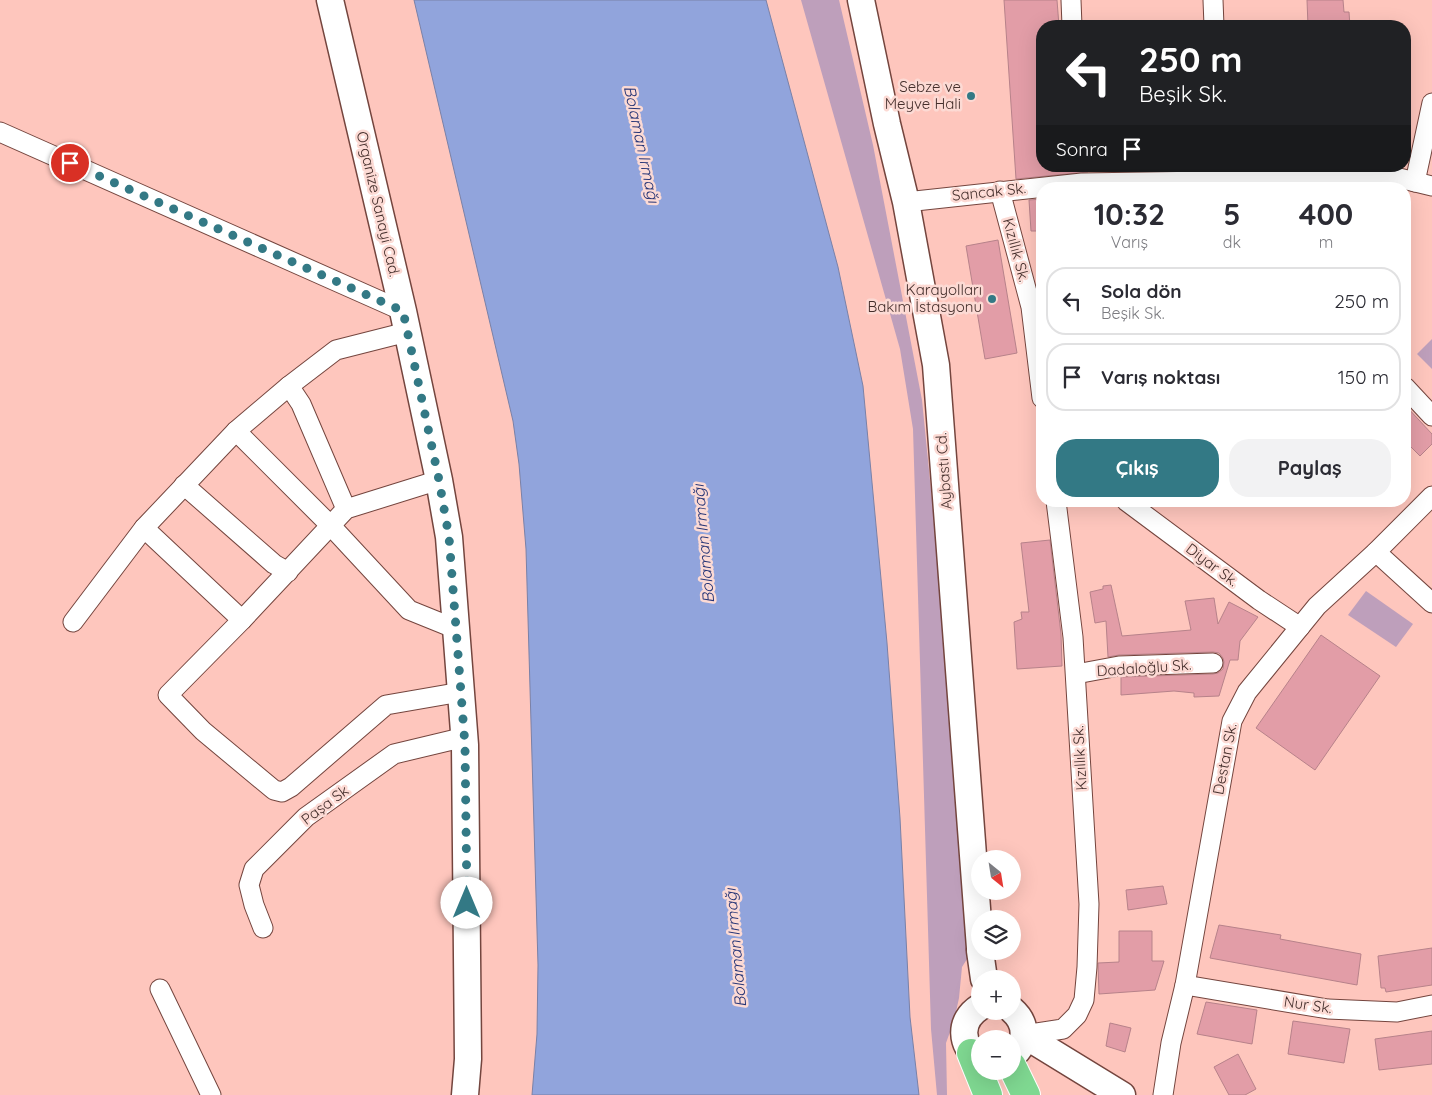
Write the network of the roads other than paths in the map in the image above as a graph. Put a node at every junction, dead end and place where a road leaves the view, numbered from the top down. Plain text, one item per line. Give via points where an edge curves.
1 (330, 0) edge
2 (861, 0) edge
3 (1071, 0) edge
4 (1213, 0) edge
5 (1072, 20) edge
6 (1214, 20) edge
7 (1432, 103) edge
8 (0, 132) edge
9 (1081, 174) edge
10 (1220, 179) edge
11 (1043, 182) edge
12 (1036, 183) edge
13 (1424, 184) edge
14 (1000, 191) junction
15 (906, 202) junction
16 (1036, 304) edge
17 (405, 321) junction
18 (289, 386) junction
19 (1411, 393) edge
20 (1432, 416) edge
21 (236, 431) junction
22 (439, 480) junction
23 (184, 485) junction
24 (1432, 496) edge
25 (1057, 507) edge
26 (1134, 507) edge
27 (346, 510) junction
28 (331, 526) junction
29 (144, 528) junction
30 (1376, 552) junction
31 (288, 572) junction
32 (1432, 603) edge
33 (242, 620) junction
34 (73, 622) dead end
35 (1300, 627) junction
36 (456, 628) junction
37 (1213, 663) dead end
38 (1076, 674) junction
39 (461, 692) junction
40 (465, 737) junction
41 (977, 910) edge
42 (263, 928) dead end
43 (1185, 985) junction
44 (160, 989) dead end
45 (1432, 1005) edge
46 (971, 1014) edge
47 (1021, 1020) edge
48 (1021, 1034) edge
49 (1021, 1045) edge
50 (1021, 1047) edge
51 (971, 1050) edge
52 (983, 1080) edge
53 (1019, 1080) edge
54 (211, 1095) edge
55 (465, 1095) edge
56 (988, 1095) edge
57 (1026, 1095) edge
58 (1122, 1095) edge
59 (1163, 1095) edge

1 - 17 main road, Organize Sanayi Cad.
2 - 15 main road, Aybastı Cd.
3 - 5 street
4 - 6 street
7 - 13 street
8 - 17 street
9 - 10 street, Sancak Sk.
9 - 11 street, Sancak Sk.
10 - 13 street, Sancak Sk. via 1399,178
12 - 14 street, Sancak Sk.
14 - 15 street, Sancak Sk.
14 - 16 street, Kızıllık Sk.
15 - 41 main road, Aybastı Cd. via 936,365
17 - 18 street via 336,350
17 - 22 main road, Organize Sanayi Cad.
18 - 21 street
18 - 27 street via 301,404
19 - 20 street
21 - 23 street
21 - 28 street
22 - 27 street
22 - 36 main road, Organize Sanayi Cad. via 449,537
23 - 29 street
23 - 31 street via 274,564
24 - 30 street, Destan Sk.
25 - 38 street, Kızıllık Sk.
26 - 35 street, Diyar Sk. via 1258,600
27 - 28 street
28 - 31 street
28 - 36 street via 410,610
29 - 33 street
29 - 34 street
30 - 32 street
30 - 35 street, Destan Sk. via 1317,606
31 - 33 street
33 - 39 street via 168,695 203,731 274,790 282,792 291,787 386,705
35 - 43 street, Destan Sk. via 1247,692 1232,721
36 - 39 main road, Organize Sanayi Cad.
37 - 38 street, Dadaloğlu Sk. via 1119,666
38 - 49 street, Kızıllık Sk. via 1089,904 1084,1000 1077,1015 1063,1028
39 - 40 main road, Organize Sanayi Cad.
40 - 42 street, Paşa Sk via 394,754 306,817 254,869 250,885
40 - 55 main road, Organize Sanayi Cad. via 468,1049
43 - 45 street, Nur Sk. via 1328,1009 1397,1012
43 - 59 street, Destan Sk. via 1170,1043
44 - 54 street
46 - 51 main road via 964,1034
47 - 48 main road
50 - 58 main road
52 - 56 highway
53 - 57 highway

